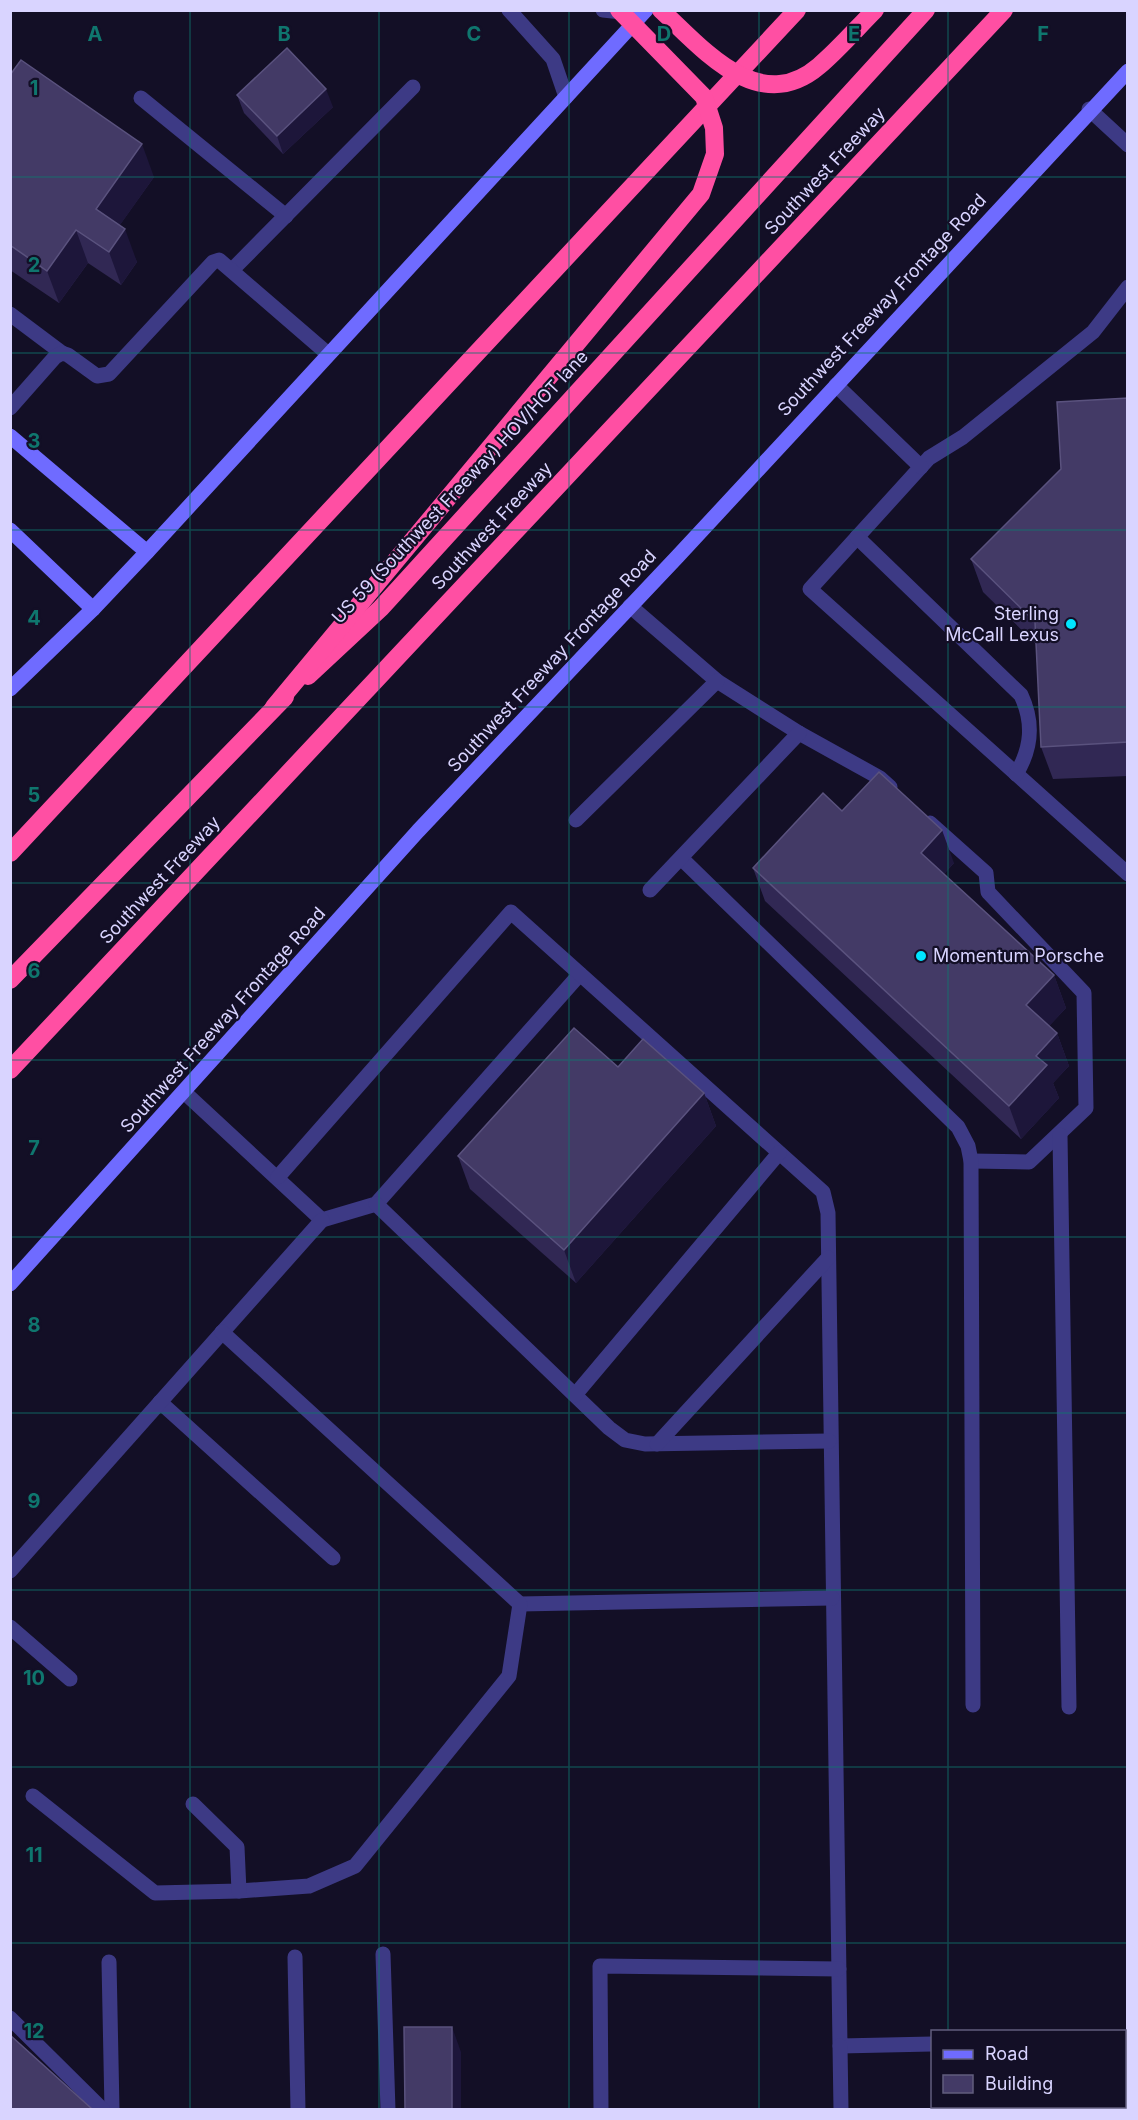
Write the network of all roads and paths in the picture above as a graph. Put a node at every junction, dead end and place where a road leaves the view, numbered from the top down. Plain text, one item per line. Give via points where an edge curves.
1 (509, 10) edge
2 (603, 10) edge
3 (619, 10) edge
4 (797, 10) edge
5 (875, 10) edge
6 (926, 10) edge
7 (1004, 10) edge
8 (650, 12) edge
9 (1128, 71) edge
10 (413, 87) dead end
11 (566, 97) junction
12 (141, 98) dead end
13 (1089, 110) junction
14 (1128, 146) edge
15 (286, 216) junction
16 (233, 269) junction
17 (1128, 287) edge
18 (10, 314) edge
19 (62, 353) junction
20 (328, 354) junction
21 (836, 385) junction
22 (10, 408) edge
23 (10, 436) edge
24 (921, 467) junction
25 (10, 530) edge
26 (857, 537) junction
27 (147, 552) junction
28 (630, 606) junction
29 (93, 609) junction
30 (717, 681) junction
31 (10, 689) edge
32 (274, 707) junction
33 (799, 734) junction
34 (1016, 774) junction
35 (898, 794) edge
36 (916, 810) edge
37 (576, 820) dead end
38 (10, 854) edge
39 (681, 858) junction
40 (1128, 874) edge
41 (650, 890) dead end
42 (580, 974) junction
43 (10, 980) edge
44 (10, 1070) edge
45 (184, 1092) junction
46 (1060, 1135) junction
47 (779, 1153) junction
48 (971, 1161) junction
49 (278, 1177) junction
50 (376, 1204) junction
51 (322, 1220) junction
52 (828, 1258) junction
53 (10, 1284) edge
54 (222, 1332) junction
55 (575, 1395) junction
56 (160, 1402) junction
57 (829, 1441) junction
58 (657, 1443) junction
59 (333, 1558) dead end
60 (10, 1571) edge
61 (832, 1598) junction
62 (520, 1604) junction
63 (10, 1627) edge
64 (70, 1679) dead end
65 (973, 1705) dead end
66 (1069, 1707) dead end
67 (33, 1796) dead end
68 (193, 1804) dead end
69 (239, 1891) junction
70 (383, 1954) dead end
71 (295, 1957) dead end
72 (109, 1962) dead end
73 (839, 1969) junction
74 (10, 2018) edge
75 (931, 2044) edge
76 (840, 2046) junction
77 (103, 2109) edge
78 (112, 2109) edge
79 (298, 2109) edge
80 (388, 2109) edge
81 (602, 2109) edge
82 (841, 2109) edge

1 - 11 lane via 553,59
2 - 8 lane
3 - 32 highway, bridge via 704,97 714,128 715,154 701,194
4 - 38 highway
5 - 8 highway, bridge via 818,68 786,84 753,82 726,70
6 - 32 highway, US 59 (Southwest Freeway) HOV/HOT lane, bridge via 381,608
7 - 44 highway, Southwest Freeway
8 - 11 main road
9 - 13 main road, Southwest Freeway Frontage Road
10 - 15 lane
11 - 20 main road
12 - 15 lane
13 - 14 lane
13 - 21 main road, Southwest Freeway Frontage Road
15 - 16 lane
16 - 19 lane via 221,260 213,262 109,375 97,376
16 - 20 lane
17 - 24 lane via 1093,332
18 - 19 lane
19 - 22 lane
20 - 27 main road
21 - 24 lane
21 - 28 main road, Southwest Freeway Frontage Road
23 - 27 main road
24 - 26 lane
25 - 29 main road
26 - 34 lane via 1021,695 1031,728 1027,755
26 - 34 lane via 810,589
27 - 29 main road
28 - 30 lane
28 - 45 main road, Southwest Freeway Frontage Road via 418,831
29 - 31 main road
30 - 33 lane
30 - 37 lane
32 - 43 highway, US 59 (Southwest Freeway) HOV/HOT lane
33 - 35 lane via 880,778
33 - 39 lane
34 - 40 lane
36 - 46 lane via 986,873 988,892 1084,993 1086,1108
39 - 41 lane
39 - 48 lane via 958,1127
42 - 47 lane
42 - 49 lane via 511,912
42 - 50 lane
45 - 49 lane
45 - 53 main road, Southwest Freeway Frontage Road
46 - 48 lane via 1029,1162
46 - 66 lane
47 - 52 lane via 823,1192 828,1213
47 - 55 lane
48 - 65 lane
49 - 51 lane
50 - 51 lane
50 - 55 lane
51 - 54 lane
52 - 57 lane
52 - 58 lane
54 - 56 lane
54 - 62 lane
55 - 58 lane via 625,1440
56 - 59 lane
56 - 60 lane
57 - 58 lane
57 - 61 lane
61 - 62 lane
61 - 73 lane
62 - 69 lane via 509,1676 355,1866 309,1886
63 - 64 lane
67 - 69 lane via 155,1893
68 - 69 lane via 237,1847
70 - 80 lane
71 - 79 lane
72 - 78 lane
73 - 76 lane
73 - 81 lane via 600,1966
74 - 77 lane
75 - 76 lane
76 - 82 lane

